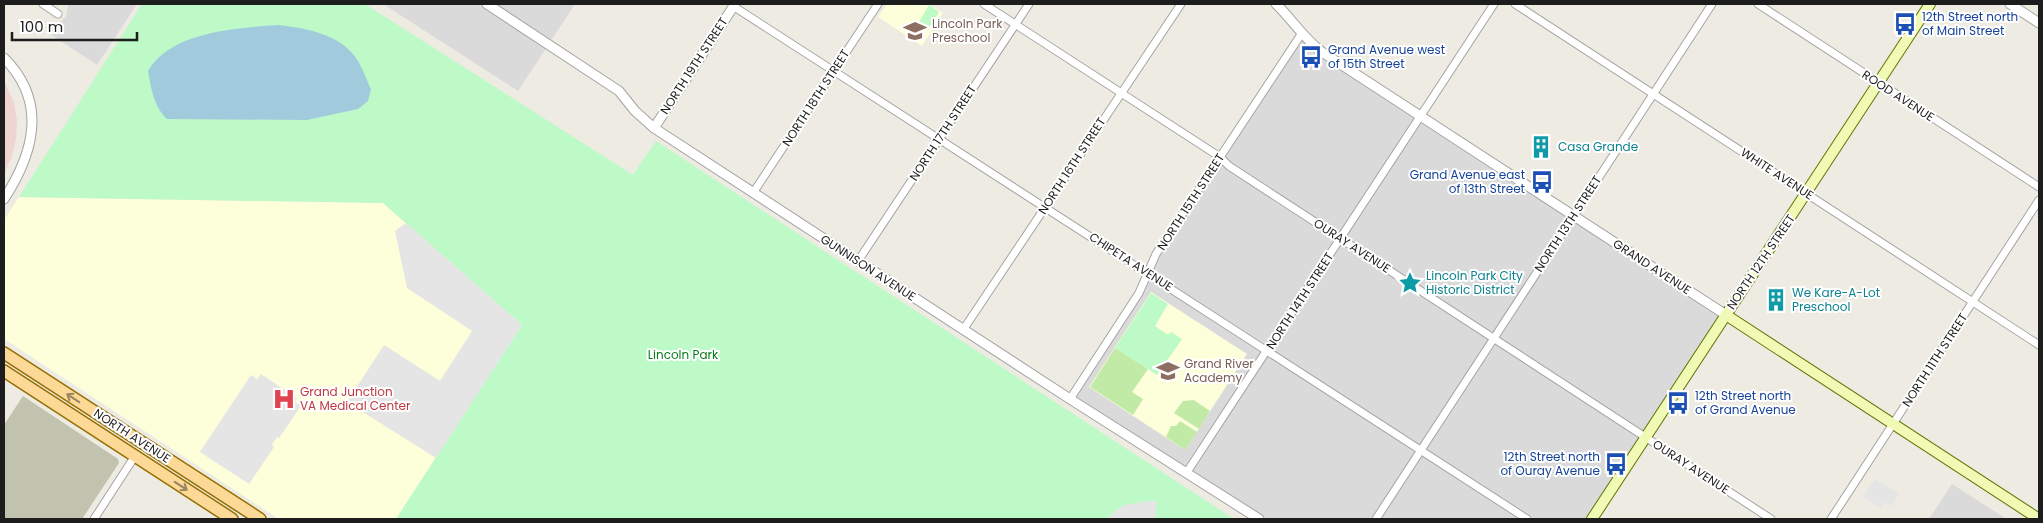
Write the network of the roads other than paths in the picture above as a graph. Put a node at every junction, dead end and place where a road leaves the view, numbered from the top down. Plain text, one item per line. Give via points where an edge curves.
1 (43, 4) edge
2 (487, 4) edge
3 (878, 4) edge
4 (984, 4) edge
5 (1028, 4) edge
6 (1181, 4) edge
7 (1276, 4) edge
8 (1494, 4) edge
9 (1515, 4) edge
10 (1712, 4) edge
11 (1758, 4) edge
12 (1930, 4) edge
13 (2010, 4) edge
14 (734, 5) edge
15 (58, 14) dead end
16 (2039, 22) edge
17 (1015, 24) junction
18 (1302, 34) junction
19 (4, 58) edge
20 (834, 71) junction
21 (1878, 83) junction
22 (1122, 94) junction
23 (1654, 94) junction
24 (1421, 116) junction
25 (654, 128) junction
26 (940, 138) junction
27 (1220, 157) junction
28 (2039, 187) edge
29 (753, 193) junction
30 (1806, 193) junction
31 (4, 199) edge
32 (2039, 200) edge
33 (1045, 207) junction
34 (1573, 216) junction
35 (1340, 239) junction
36 (858, 261) junction
37 (1148, 273) junction
38 (1973, 302) junction
39 (1726, 315) junction
40 (963, 330) junction
41 (1493, 338) junction
42 (2039, 345) edge
43 (1267, 350) junction
44 (4, 353) edge
45 (4, 371) edge
46 (1070, 399) junction
47 (81, 421) junction
48 (1893, 425) junction
49 (1646, 437) junction
50 (143, 443) junction
51 (1421, 450) junction
52 (135, 456) junction
53 (185, 470) junction
54 (1188, 472) junction
55 (229, 499) junction
56 (221, 512) junction
57 (94, 519) edge
58 (232, 519) edge
59 (260, 519) edge
60 (1260, 519) edge
61 (1376, 519) edge
62 (1527, 519) edge
63 (1592, 519) edge
64 (1771, 519) edge
65 (1831, 519) edge
66 (2039, 519) edge

1 - 15 street
2 - 25 street, GUNNISON AVENUE via 619,91
3 - 20 street, NORTH 18TH STREET
4 - 17 street, OURAY AVENUE
5 - 17 street, NORTH 17TH STREET
6 - 22 street, NORTH 16TH STREET
7 - 18 street, GRAND AVENUE
8 - 24 street, NORTH 14TH STREET
9 - 23 street, WHITE AVENUE
10 - 23 street, NORTH 13TH STREET
11 - 21 street, ROOD AVENUE
12 - 21 main road, NORTH 12TH STREET
13 - 16 street
14 - 20 street, CHIPETA AVENUE
14 - 25 street, NORTH 19TH STREET
17 - 22 street, OURAY AVENUE
17 - 26 street, NORTH 17TH STREET
18 - 24 street, GRAND AVENUE via 1322,52
18 - 27 street, NORTH 15TH STREET
19 - 31 street via 27,96 32,128 26,159
20 - 26 street, CHIPETA AVENUE
20 - 29 street, NORTH 18TH STREET
21 - 28 street, ROOD AVENUE
21 - 30 main road, NORTH 12TH STREET
22 - 27 street, OURAY AVENUE
22 - 33 street, NORTH 16TH STREET via 1110,107
23 - 30 street, WHITE AVENUE
23 - 34 street, NORTH 13TH STREET
24 - 34 street, GRAND AVENUE
24 - 35 street, NORTH 14TH STREET
25 - 29 street, GUNNISON AVENUE
26 - 33 street, CHIPETA AVENUE
26 - 36 street, NORTH 17TH STREET
27 - 35 street, OURAY AVENUE
27 - 37 street, NORTH 15TH STREET via 1156,254
29 - 36 street, GUNNISON AVENUE
30 - 38 street, WHITE AVENUE
30 - 39 main road, NORTH 12TH STREET
32 - 38 street, NORTH 11TH STREET
33 - 37 street, CHIPETA AVENUE
33 - 40 street, NORTH 16TH STREET
34 - 39 street, GRAND AVENUE
34 - 41 street, NORTH 13TH STREET
35 - 41 street, OURAY AVENUE
35 - 43 street, NORTH 14TH STREET
36 - 40 street, GUNNISON AVENUE
37 - 43 street, CHIPETA AVENUE
37 - 46 street, NORTH 15TH STREET via 1139,293
38 - 42 street, WHITE AVENUE
38 - 48 street, NORTH 11TH STREET
39 - 48 main road, GRAND AVENUE
39 - 49 main road, NORTH 12TH STREET
40 - 46 street, GUNNISON AVENUE
41 - 49 street, OURAY AVENUE
41 - 51 street, NORTH 13TH STREET
43 - 51 street, CHIPETA AVENUE
43 - 54 street, NORTH 14TH STREET
50 -> 44 main road, NORTH AVENUE
45 - 47 main road, NORTH AVENUE
46 - 54 street, GUNNISON AVENUE
47 - 50 main road via 98,425 126,443
47 - 52 main road, NORTH AVENUE
48 - 65 street, NORTH 11TH STREET
48 - 66 main road, GRAND AVENUE
49 - 63 main road, NORTH 12TH STREET
49 - 64 street, OURAY AVENUE
50 - 53 main road, NORTH AVENUE
51 - 61 street, NORTH 13TH STREET
51 - 62 street, CHIPETA AVENUE
52 - 53 main road via 148,455 174,472
52 -> 56 main road, NORTH AVENUE
52 - 57 street
53 - 55 main road, NORTH AVENUE
54 - 60 street, GUNNISON AVENUE
55 - 56 main road
55 - 59 main road, NORTH AVENUE
56 - 58 main road, NORTH AVENUE

